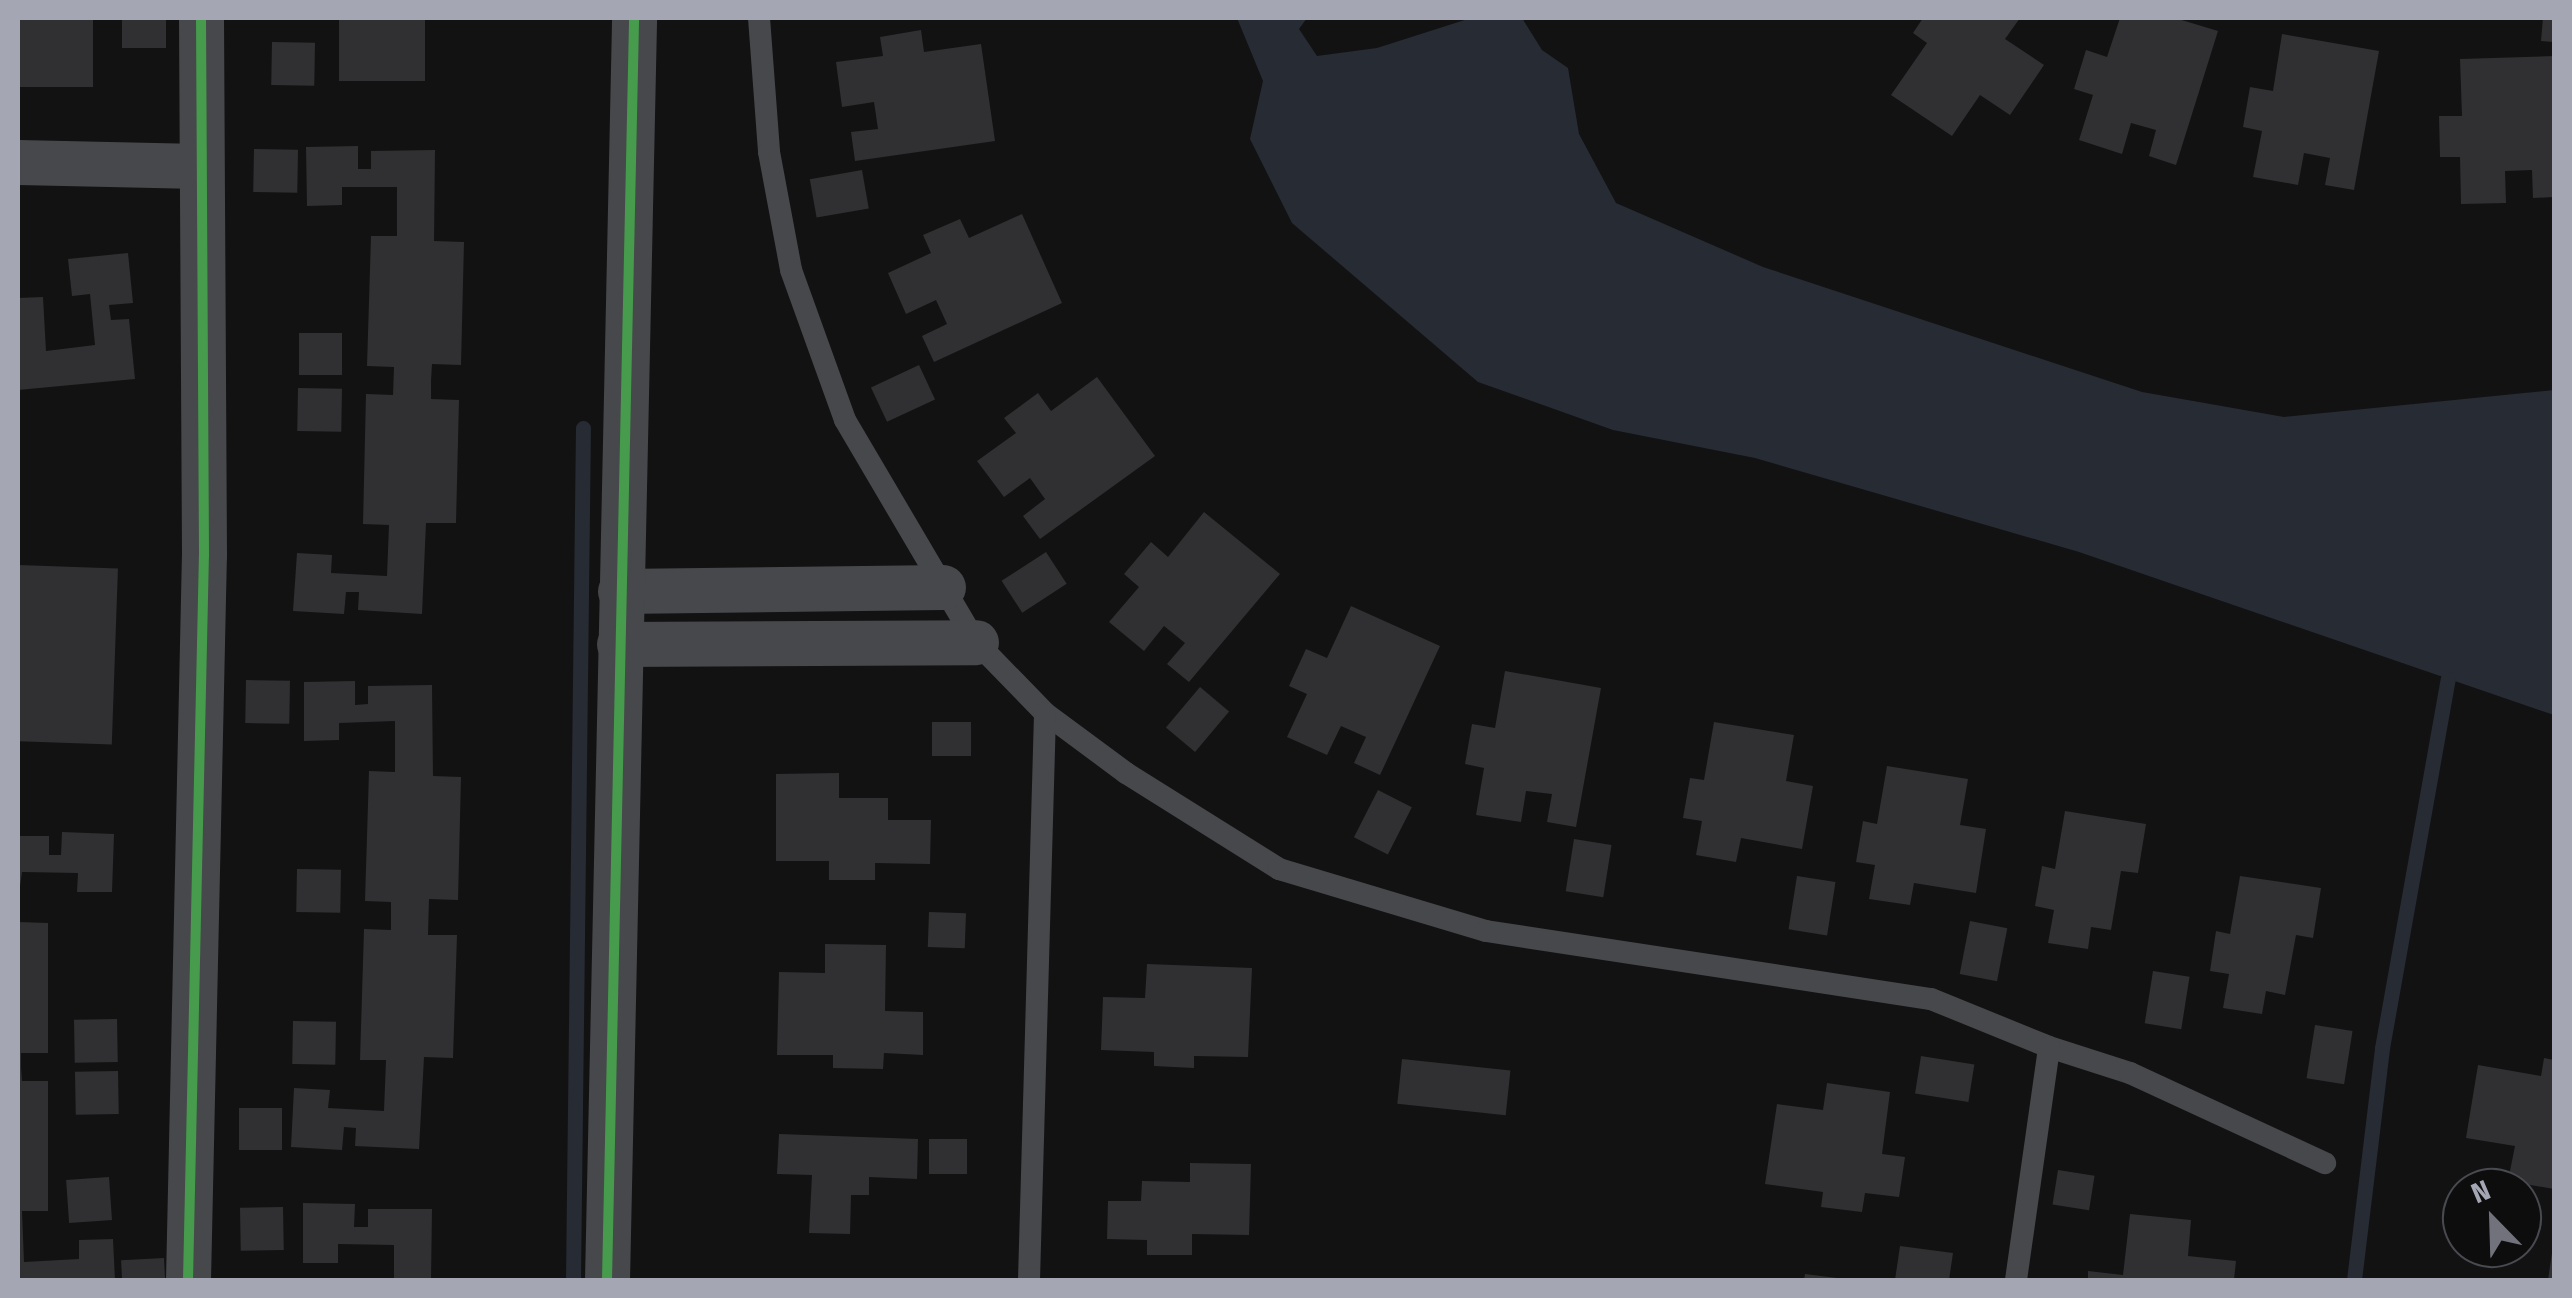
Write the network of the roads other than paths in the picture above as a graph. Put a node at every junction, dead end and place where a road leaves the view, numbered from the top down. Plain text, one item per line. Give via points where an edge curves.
1 (200, 18) edge
2 (634, 18) edge
3 (759, 18) edge
4 (18, 162) edge
5 (199, 166) junction
6 (942, 587) junction
7 (620, 591) junction
8 (976, 642) junction
9 (619, 644) junction
10 (1045, 714) junction
11 (2049, 1047) junction
12 (2325, 1163) dead end
13 (188, 1280) edge
14 (607, 1280) edge
15 (1029, 1280) edge
16 (2016, 1280) edge

1 - 5 street
2 - 7 street
3 - 6 lane via 769,152 791,270 845,420
4 - 5 street
5 - 13 street via 204,555
6 - 7 street
6 - 8 lane
7 - 9 street
8 - 9 street
8 - 10 lane
9 - 14 street
10 - 11 lane via 1279,869 1486,930 1931,999
10 - 15 lane
11 - 12 lane via 2130,1073
11 - 16 lane

